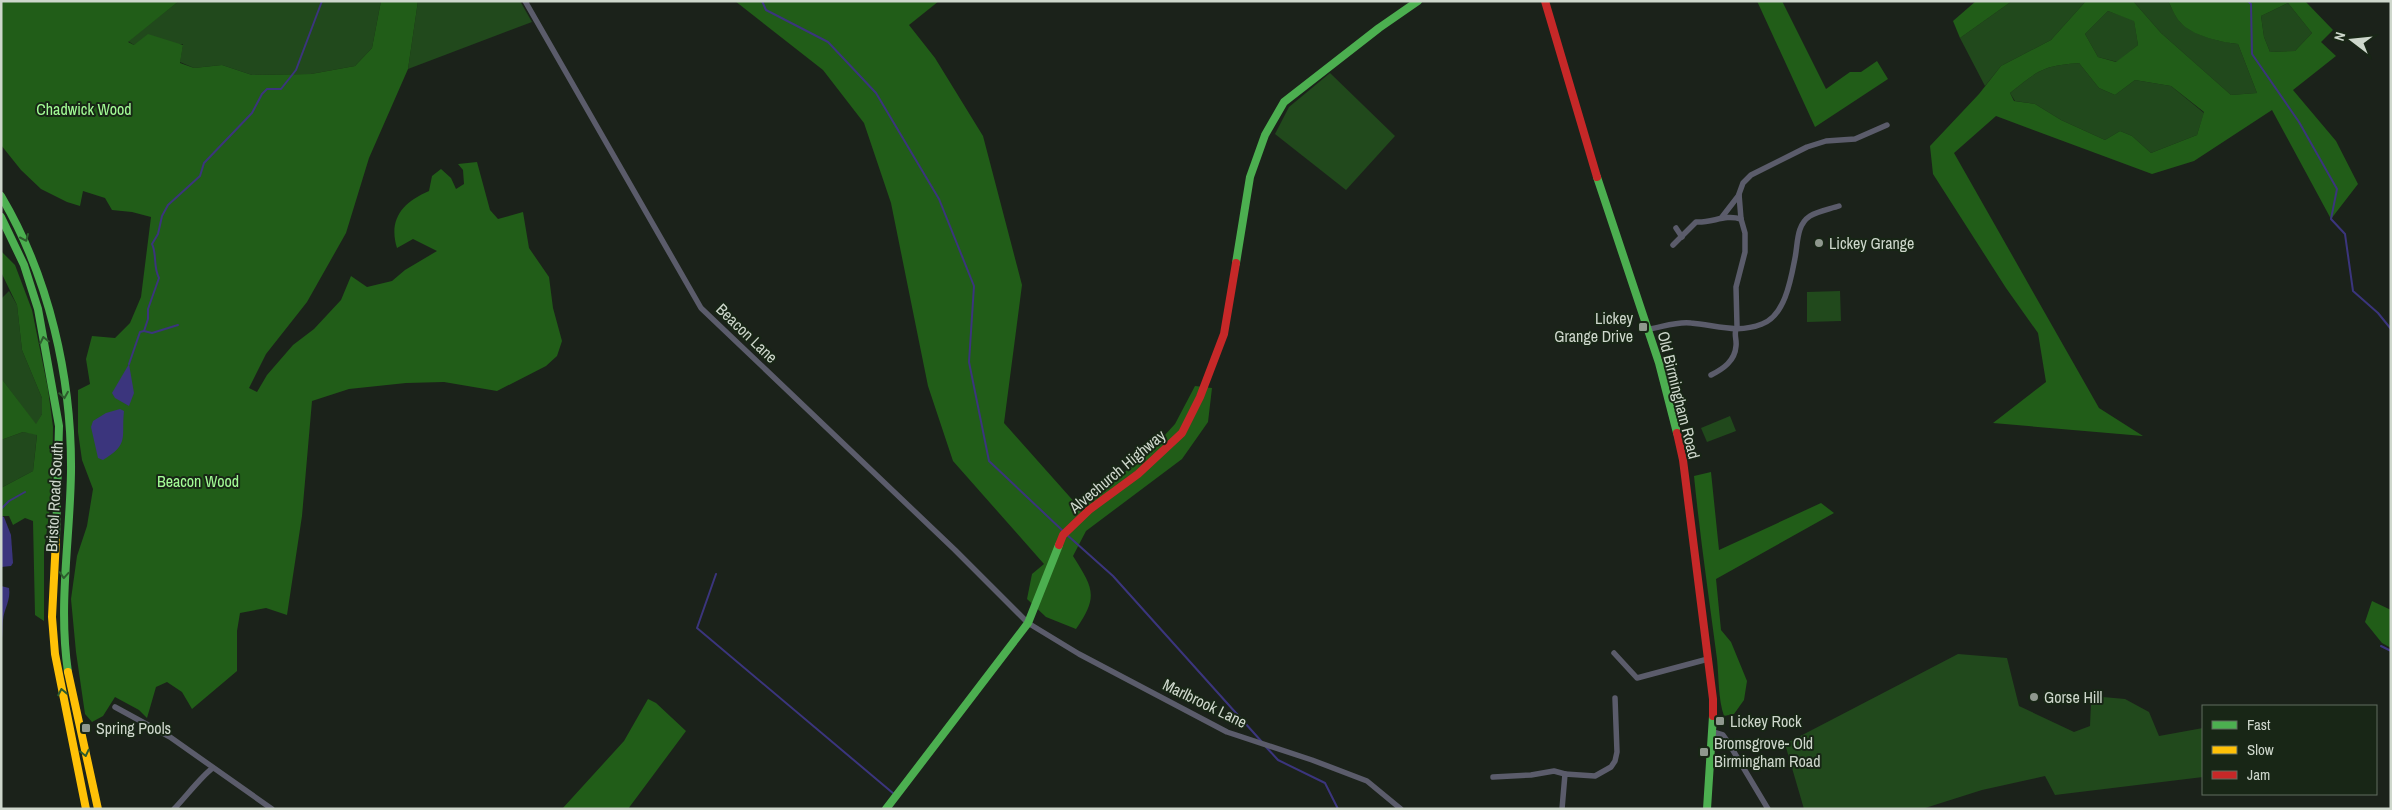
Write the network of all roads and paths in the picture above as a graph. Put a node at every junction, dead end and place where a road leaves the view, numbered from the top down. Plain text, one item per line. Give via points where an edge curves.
1 (525, 1) edge
2 (1418, 1) edge
3 (1545, 1) edge
4 (1887, 125) dead end
5 (1739, 194) junction
6 (1, 196) edge
7 (1839, 206) dead end
8 (1, 217) edge
9 (1722, 217) junction
10 (1741, 220) junction
11 (1676, 228) dead end
12 (1682, 237) junction
13 (1673, 245) dead end
14 (1649, 329) junction
15 (1734, 331) junction
16 (1711, 375) dead end
17 (1028, 623) junction
18 (1614, 653) dead end
19 (1708, 659) junction
20 (1615, 698) dead end
21 (115, 707) dead end
22 (1714, 732) junction
23 (213, 768) junction
24 (1565, 774) junction
25 (1493, 776) dead end
26 (86, 809) edge
27 (98, 809) edge
28 (174, 809) edge
29 (272, 809) edge
30 (886, 809) edge
31 (1401, 809) edge
32 (1562, 809) edge
33 (1706, 809) edge
34 (1768, 809) edge

1 - 17 street, Beacon Lane via 701,308
2 - 17 main road, Alvechurch Highway via 1284,102 1265,135 1250,177 1224,334 1193,411 1182,433 1138,474 1089,510 1063,536
3 - 14 main road, Old Birmingham Road via 1606,204
4 - 5 street via 1855,138 1807,147 1751,175
5 - 9 street
5 - 10 street
6 -> 27 main road, Bristol Road South via 18,224 35,264 57,346 71,444 63,586 65,642
7 - 15 street via 1809,216 1803,224 1781,307 1775,316 1763,324
26 -> 8 main road, Bristol Road South via 55,654 52,617 59,426 38,309 17,247
9 - 10 street
9 - 12 street via 1710,223 1696,222
10 - 15 street via 1745,252 1736,287 1737,326
11 - 12 street
12 - 13 street
14 - 15 street via 1688,322
14 - 19 main road, Old Birmingham Road via 1683,460
15 - 16 street via 1736,347 1732,359
17 - 30 main road, Alvechurch Highway
17 - 31 street, Marlbrook Lane via 1079,654 1227,732 1367,781
18 - 19 street via 1637,678
19 - 22 main road, Old Birmingham Road
20 - 24 street via 1615,761 1595,776
21 - 23 street via 170,737
22 - 33 main road, Old Birmingham Road
22 - 34 street via 1723,735 1728,742
23 - 28 street
23 - 29 street
24 - 25 street via 1554,771
24 - 32 street

